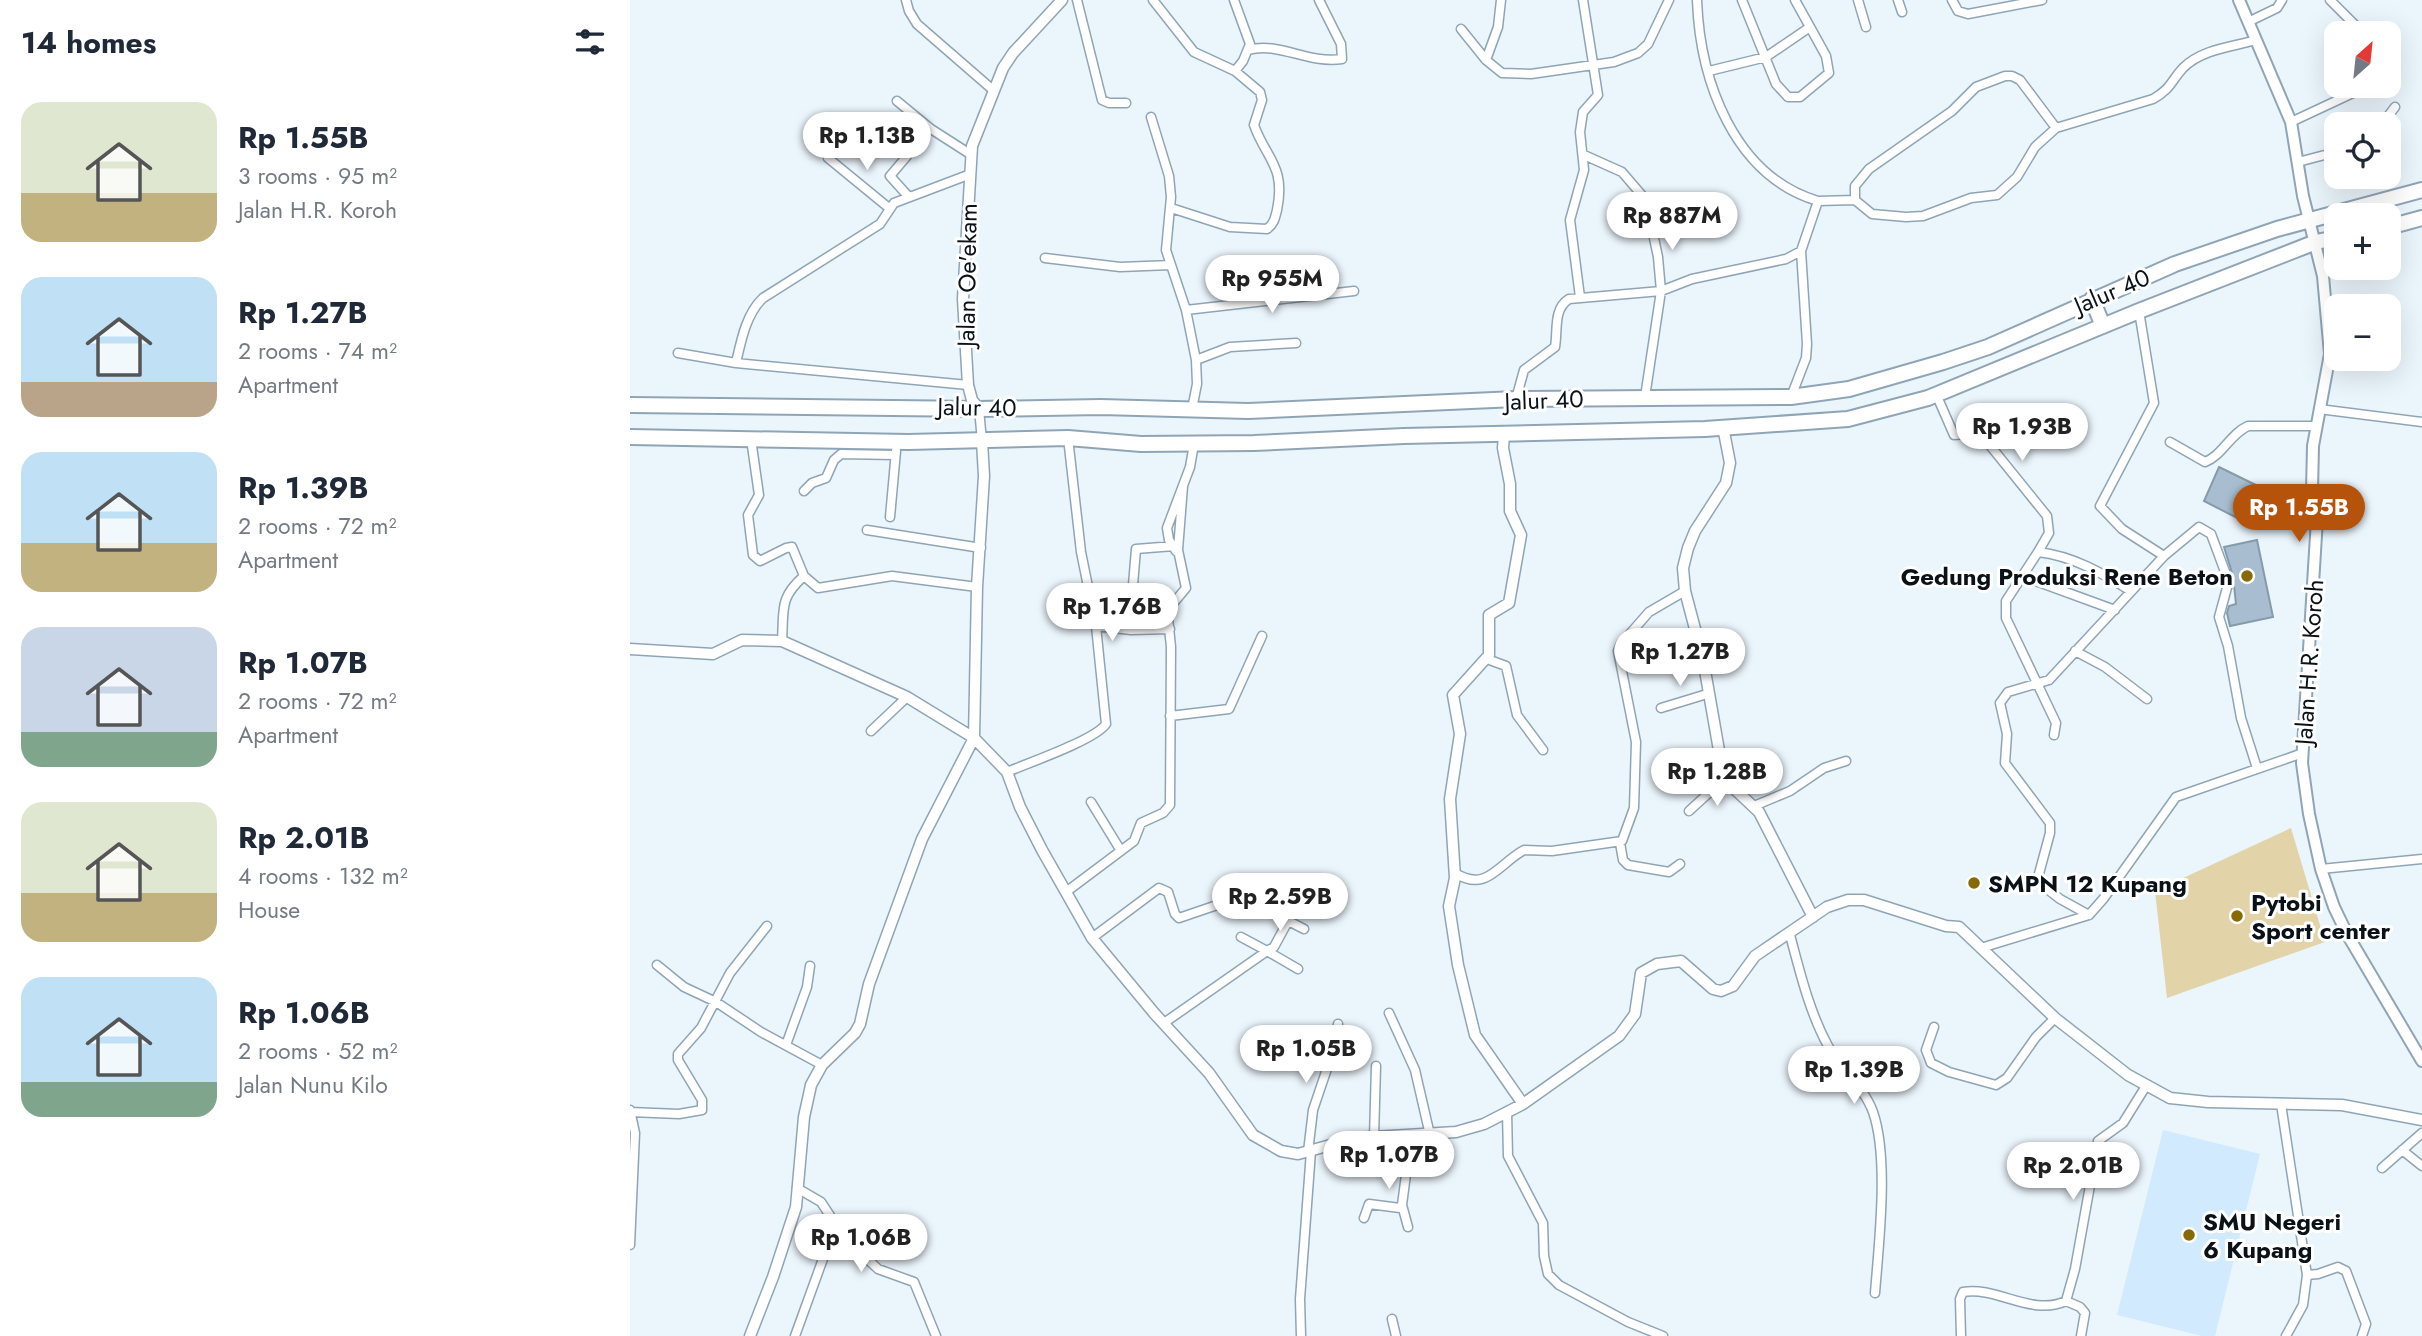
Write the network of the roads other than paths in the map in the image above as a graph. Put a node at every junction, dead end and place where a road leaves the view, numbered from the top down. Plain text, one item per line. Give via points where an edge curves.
1 (906, 0) edge
2 (1062, 0) edge
3 (1077, 0) edge
4 (1153, 0) edge
5 (1234, 0) edge
6 (1319, 0) edge
7 (1501, 0) edge
8 (1583, 0) edge
9 (1669, 0) edge
10 (1742, 0) edge
11 (1795, 0) edge
12 (1858, 0) edge
13 (1898, 0) edge
14 (1952, 0) edge
15 (2042, 0) edge
16 (2239, 0) edge
17 (2282, 0) edge
18 (2330, 0) edge
19 (1699, 1) edge
20 (1902, 12) dead end
21 (2351, 21) edge
22 (2248, 22) junction
23 (1810, 27) junction
24 (1866, 27) dead end
25 (1461, 29) dead end
26 (2256, 40) junction
27 (1248, 50) junction
28 (1766, 57) junction
29 (1486, 60) junction
30 (1592, 65) junction
31 (1236, 71) junction
32 (1709, 71) junction
33 (993, 90) junction
34 (2342, 98) edge
35 (897, 101) dead end
36 (1126, 103) dead end
37 (2395, 107) dead end
38 (2391, 112) edge
39 (1151, 117) dead end
40 (2291, 122) junction
41 (879, 125) dead end
42 (2056, 128) junction
43 (970, 154) junction
44 (1584, 155) junction
45 (2324, 155) edge
46 (828, 159) dead end
47 (2298, 162) junction
48 (968, 175) junction
49 (2422, 190) edge
50 (908, 196) junction
51 (1855, 200) junction
52 (1818, 201) junction
53 (889, 208) junction
54 (1171, 208) junction
55 (2422, 218) edge
56 (2310, 221) junction
57 (2401, 224) edge
58 (2324, 240) edge
59 (2316, 242) junction
60 (1801, 251) junction
61 (1045, 258) dead end
62 (1171, 265) junction
63 (1354, 291) dead end
64 (1661, 291) junction
65 (1580, 297) junction
66 (2092, 299) junction
67 (1186, 310) junction
68 (2139, 311) junction
69 (2103, 326) junction
70 (1296, 343) dead end
71 (678, 352) dead end
72 (1196, 360) junction
73 (736, 363) junction
74 (968, 385) junction
75 (1936, 394) junction
76 (1645, 397) junction
77 (1791, 397) junction
78 (1516, 400) junction
79 (630, 405) edge
80 (2319, 408) junction
81 (979, 409) junction
82 (1192, 409) junction
83 (2422, 422) edge
84 (2316, 426) junction
85 (1723, 427) junction
86 (1504, 435) junction
87 (630, 438) edge
88 (1068, 438) junction
89 (751, 439) junction
90 (982, 441) junction
91 (2170, 442) dead end
92 (1194, 444) junction
93 (897, 448) junction
94 (1183, 486) junction
95 (804, 491) dead end
96 (890, 517) dead end
97 (867, 530) dead end
98 (1174, 546) junction
99 (981, 548) junction
100 (2038, 552) junction
101 (2164, 556) junction
102 (1182, 567) junction
103 (804, 576) junction
104 (2022, 576) junction
105 (1133, 584) dead end
106 (977, 587) junction
107 (1685, 591) junction
108 (2132, 591) junction
109 (2115, 610) junction
110 (1096, 626) junction
111 (1170, 629) junction
112 (1262, 636) dead end
113 (782, 641) junction
114 (630, 649) edge
115 (2076, 651) junction
116 (1487, 659) junction
117 (2039, 685) junction
118 (1707, 694) junction
119 (907, 696) junction
120 (2147, 699) dead end
121 (1661, 708) dead end
122 (1170, 716) junction
123 (871, 732) dead end
124 (2054, 735) dead end
125 (974, 738) junction
126 (1543, 750) dead end
127 (2303, 753) junction
128 (1846, 761) dead end
129 (2257, 768) junction
130 (1007, 772) junction
131 (1724, 779) junction
132 (1091, 802) dead end
133 (1754, 806) junction
134 (1689, 811) dead end
135 (1620, 843) junction
136 (1121, 851) junction
137 (2422, 859) edge
138 (1680, 864) dead end
139 (2321, 869) junction
140 (1455, 873) junction
141 (1066, 892) junction
142 (1223, 903) dead end
143 (1269, 911) dead end
144 (2089, 915) junction
145 (1813, 918) junction
146 (1288, 921) junction
147 (767, 926) dead end
148 (1304, 929) dead end
149 (1790, 934) junction
150 (1241, 937) dead end
151 (1092, 938) junction
152 (1981, 948) junction
153 (1267, 951) junction
154 (657, 965) dead end
155 (810, 966) dead end
156 (1298, 969) dead end
157 (716, 1002) junction
158 (1389, 1013) dead end
159 (2055, 1018) junction
160 (1164, 1023) junction
161 (1338, 1024) dead end
162 (1934, 1027) dead end
163 (786, 1045) junction
164 (2422, 1062) edge
165 (822, 1065) junction
166 (1376, 1066) dead end
167 (2147, 1086) junction
168 (1523, 1104) junction
169 (2281, 1104) junction
170 (630, 1111) edge
171 (1507, 1112) junction
172 (2422, 1120) edge
173 (2422, 1133) edge
174 (1430, 1135) junction
175 (1411, 1136) junction
176 (1374, 1138) junction
177 (2402, 1150) junction
178 (1310, 1151) junction
179 (2422, 1166) edge
180 (2382, 1168) dead end
181 (631, 1172) edge
182 (797, 1188) junction
183 (1402, 1205) junction
184 (1364, 1218) dead end
185 (836, 1223) junction
186 (1408, 1227) dead end
187 (630, 1245) edge
188 (2307, 1275) junction
189 (1875, 1293) dead end
190 (2066, 1301) junction
191 (1392, 1319) dead end
192 (2366, 1324) junction
193 (750, 1336) edge
194 (795, 1336) edge
195 (936, 1336) edge
196 (1301, 1336) edge
197 (1395, 1336) edge
198 (1663, 1336) edge
199 (1961, 1336) edge
200 (2081, 1336) edge
201 (2286, 1336) edge
202 (2362, 1336) edge
203 (2370, 1336) edge

1 - 33 street via 917,24
2 - 33 street, Jalan Oe'ekam via 1013,53
3 - 36 street via 1102,100
4 - 31 street via 1194,52
5 - 27 street via 1250,40
6 - 27 street via 1341,44 1342,59 1311,58 1271,47
7 - 29 street via 1498,27
8 - 30 street
9 - 30 street via 1643,49 1614,62
10 - 28 street
11 - 23 street
12 - 24 street
13 - 20 street
14 - 15 street via 1958,11 1968,14
16 - 22 main road, Jalan H.R. Koroh
17 - 22 street via 2277,8
18 - 21 street
19 - 32 street via 1700,34
22 - 26 main road, Jalan H.R. Koroh
23 - 28 street
23 - 28 street via 1826,56 1829,73 1800,97 1783,93
25 - 29 street
26 - 40 main road, Jalan H.R. Koroh
26 - 42 street via 2194,59 2167,91 2153,99
27 - 31 street
28 - 32 street
29 - 30 street via 1512,75
30 - 44 street via 1598,95 1583,112
31 - 54 street via 1263,96 1254,125 1279,174 1273,224 1255,230 1230,227
32 - 52 street via 1738,142 1754,162 1790,190
33 - 43 street, Jalan Oe'ekam
34 - 40 street
35 - 43 street
37 - 38 street
39 - 54 street via 1169,176
40 - 47 main road, Jalan H.R. Koroh
41 - 50 street via 906,150 907,156 890,176
42 - 51 street via 1997,195 1970,198 1923,216 1880,216
42 - 51 street via 2020,80 2005,76 1976,87 1952,111 1869,169 1855,186
43 - 48 street, Jalan Oe'ekam
44 - 64 street via 1622,172 1646,200
44 - 65 street via 1569,229
45 - 47 street
46 - 53 street
47 - 56 main road, Jalan H.R. Koroh
48 - 50 street
48 - 74 street, Jalan Oe'ekam via 963,299
49 - 56 highway, Jalur 40
50 - 53 street
51 - 52 street
52 - 60 street
53 - 73 street via 880,224 760,301 744,332
54 - 62 street via 1165,242
55 - 57 highway
56 - 59 main road, Jalan H.R. Koroh
56 - 66 highway, Jalur 40 via 2175,264
58 - 59 highway, Jalur 40
59 - 68 highway, Jalur 40
59 - 80 main road, Jalan H.R. Koroh via 2330,354
60 - 64 street
60 - 77 street via 1807,344
61 - 62 street via 1120,267
62 - 67 street
63 - 67 street
64 - 65 street
64 - 76 street
65 - 78 street via 1560,307 1556,345 1524,370
66 - 69 highway
66 - 77 highway, Jalur 40 via 1988,346 1906,374 1849,389
67 - 72 street
68 - 69 highway, Jalur 40
68 - 101 street via 2154,403 2100,506 2122,529
69 - 75 highway, Jalur 40
70 - 72 street via 1230,347
71 - 73 street
72 - 82 street
73 - 74 street
74 - 81 street, Jalan Oe'ekam
75 - 85 highway, Jalur 40 via 1848,419
75 - 100 street via 1954,435 1982,435 2048,516 2049,533
76 - 77 highway, Jalur 40
76 - 78 highway, Jalur 40
78 - 82 highway, Jalur 40 via 1321,410
79 - 81 highway, Jalur 40
80 - 83 street
80 - 84 main road, Jalan H.R. Koroh
81 - 82 highway, Jalur 40
81 - 90 street
84 - 91 street via 2248,426 2205,462
84 - 127 main road, Jalan H.R. Koroh via 2312,466 2317,519 2314,603
85 - 86 highway, Jalur 40
85 - 107 street via 1730,463 1726,483 1688,548 1683,568
86 - 92 highway, Jalur 40
86 - 116 street via 1510,511 1521,535 1520,549 1508,603 1489,615
87 - 89 highway, Jalur 40
88 - 90 highway, Jalur 40
88 - 92 highway, Jalur 40
88 - 110 street via 1081,552
89 - 93 highway, Jalur 40
89 - 103 street via 759,495 748,515 753,555 764,560 792,547
90 - 93 highway, Jalur 40
90 - 99 street
92 - 94 street
93 - 95 street via 841,454 825,478
93 - 96 street
94 - 98 street via 1167,528
94 - 102 street via 1178,550
97 - 99 street
98 - 102 street
98 - 105 street via 1136,549
99 - 106 street
100 - 104 street
100 - 108 street via 2076,562
101 - 108 street
101 - 129 street via 2199,527 2211,534 2219,551 2228,584 2219,617
102 - 111 street via 1186,588 1170,609
103 - 106 street via 818,588 892,576
103 - 113 street via 786,596
104 - 109 street
104 - 117 street via 2004,609
106 - 125 street
107 - 118 street
107 - 135 street via 1648,612 1618,651 1636,742 1634,808
108 - 109 street
109 - 115 street
110 - 111 street
110 - 130 street via 1105,726
111 - 122 street
112 - 122 street via 1229,709
113 - 114 street via 742,640 713,654
113 - 119 street
115 - 117 street
115 - 120 street
116 - 126 street via 1506,666 1517,715
116 - 140 street via 1453,697 1460,725 1450,799
117 - 124 street via 2056,723
117 - 144 street via 2015,689 2001,698 2007,734 2005,763 2050,822 2039,885
118 - 121 street
118 - 131 street
119 - 123 street
119 - 125 street
122 - 136 street via 1170,805 1141,823 1135,839
125 - 130 street
125 - 165 street via 922,839 869,984 858,1029
127 - 129 street
127 - 139 main road, Jalan H.R. Koroh via 2305,789
128 - 133 street
129 - 144 street via 2176,797
130 - 141 street via 1020,807
131 - 133 street
131 - 134 street
132 - 136 street
133 - 145 street
135 - 138 street via 1628,865 1669,872
135 - 140 street via 1524,850 1476,881
136 - 141 street
137 - 139 street
139 - 164 main road, Jalan H.R. Koroh via 2347,934
140 - 168 street via 1449,906 1473,1028
141 - 151 street
142 - 151 street via 1179,918 1168,892 1159,888
143 - 146 street
144 - 152 street
145 - 149 street
145 - 152 street via 1827,908 1858,899 1959,927
146 - 148 street
146 - 153 street
147 - 157 street via 730,973
149 - 168 street via 1755,956 1733,986 1721,991 1681,961 1648,967 1639,976 1635,1014 1623,1032
149 - 189 street via 1818,1024 1876,1122 1881,1172
150 - 153 street
151 - 160 street
152 - 159 street
153 - 156 street
153 - 160 street
154 - 157 street via 684,987
155 - 163 street via 805,995
157 - 163 street
157 - 170 street via 677,1056 702,1100 702,1110 679,1114
158 - 174 street via 1415,1070
159 - 162 street via 2007,1078 1996,1085 1931,1063 1926,1050
159 - 167 street
160 - 178 street via 1260,1141 1281,1151
161 - 178 street via 1334,1051 1313,1110
163 - 165 street
165 - 182 street via 807,1095
166 - 176 street
167 - 169 street via 2181,1101
167 - 190 street via 2123,1123 2098,1141
168 - 171 street
169 - 172 street via 2342,1105
169 - 188 street
170 - 181 street via 635,1133
171 - 174 street via 1470,1129
171 - 198 street via 1508,1156 1543,1223 1548,1274 1559,1285
173 - 177 street
174 - 175 street
175 - 176 street
175 - 183 street
176 - 178 street via 1356,1138
177 - 179 street
177 - 180 street
178 - 196 street
181 - 187 street
182 - 185 street via 821,1202
182 - 193 street via 794,1216
183 - 184 street via 1369,1204
183 - 186 street
185 - 194 street
185 - 195 street via 844,1237 878,1269 914,1282
188 - 192 street via 2337,1267 2346,1271
188 - 201 street via 2303,1305
190 - 199 street via 2022,1304 1986,1292 1963,1292
190 - 200 street via 2085,1313
191 - 197 street
192 - 202 street
192 - 203 street

